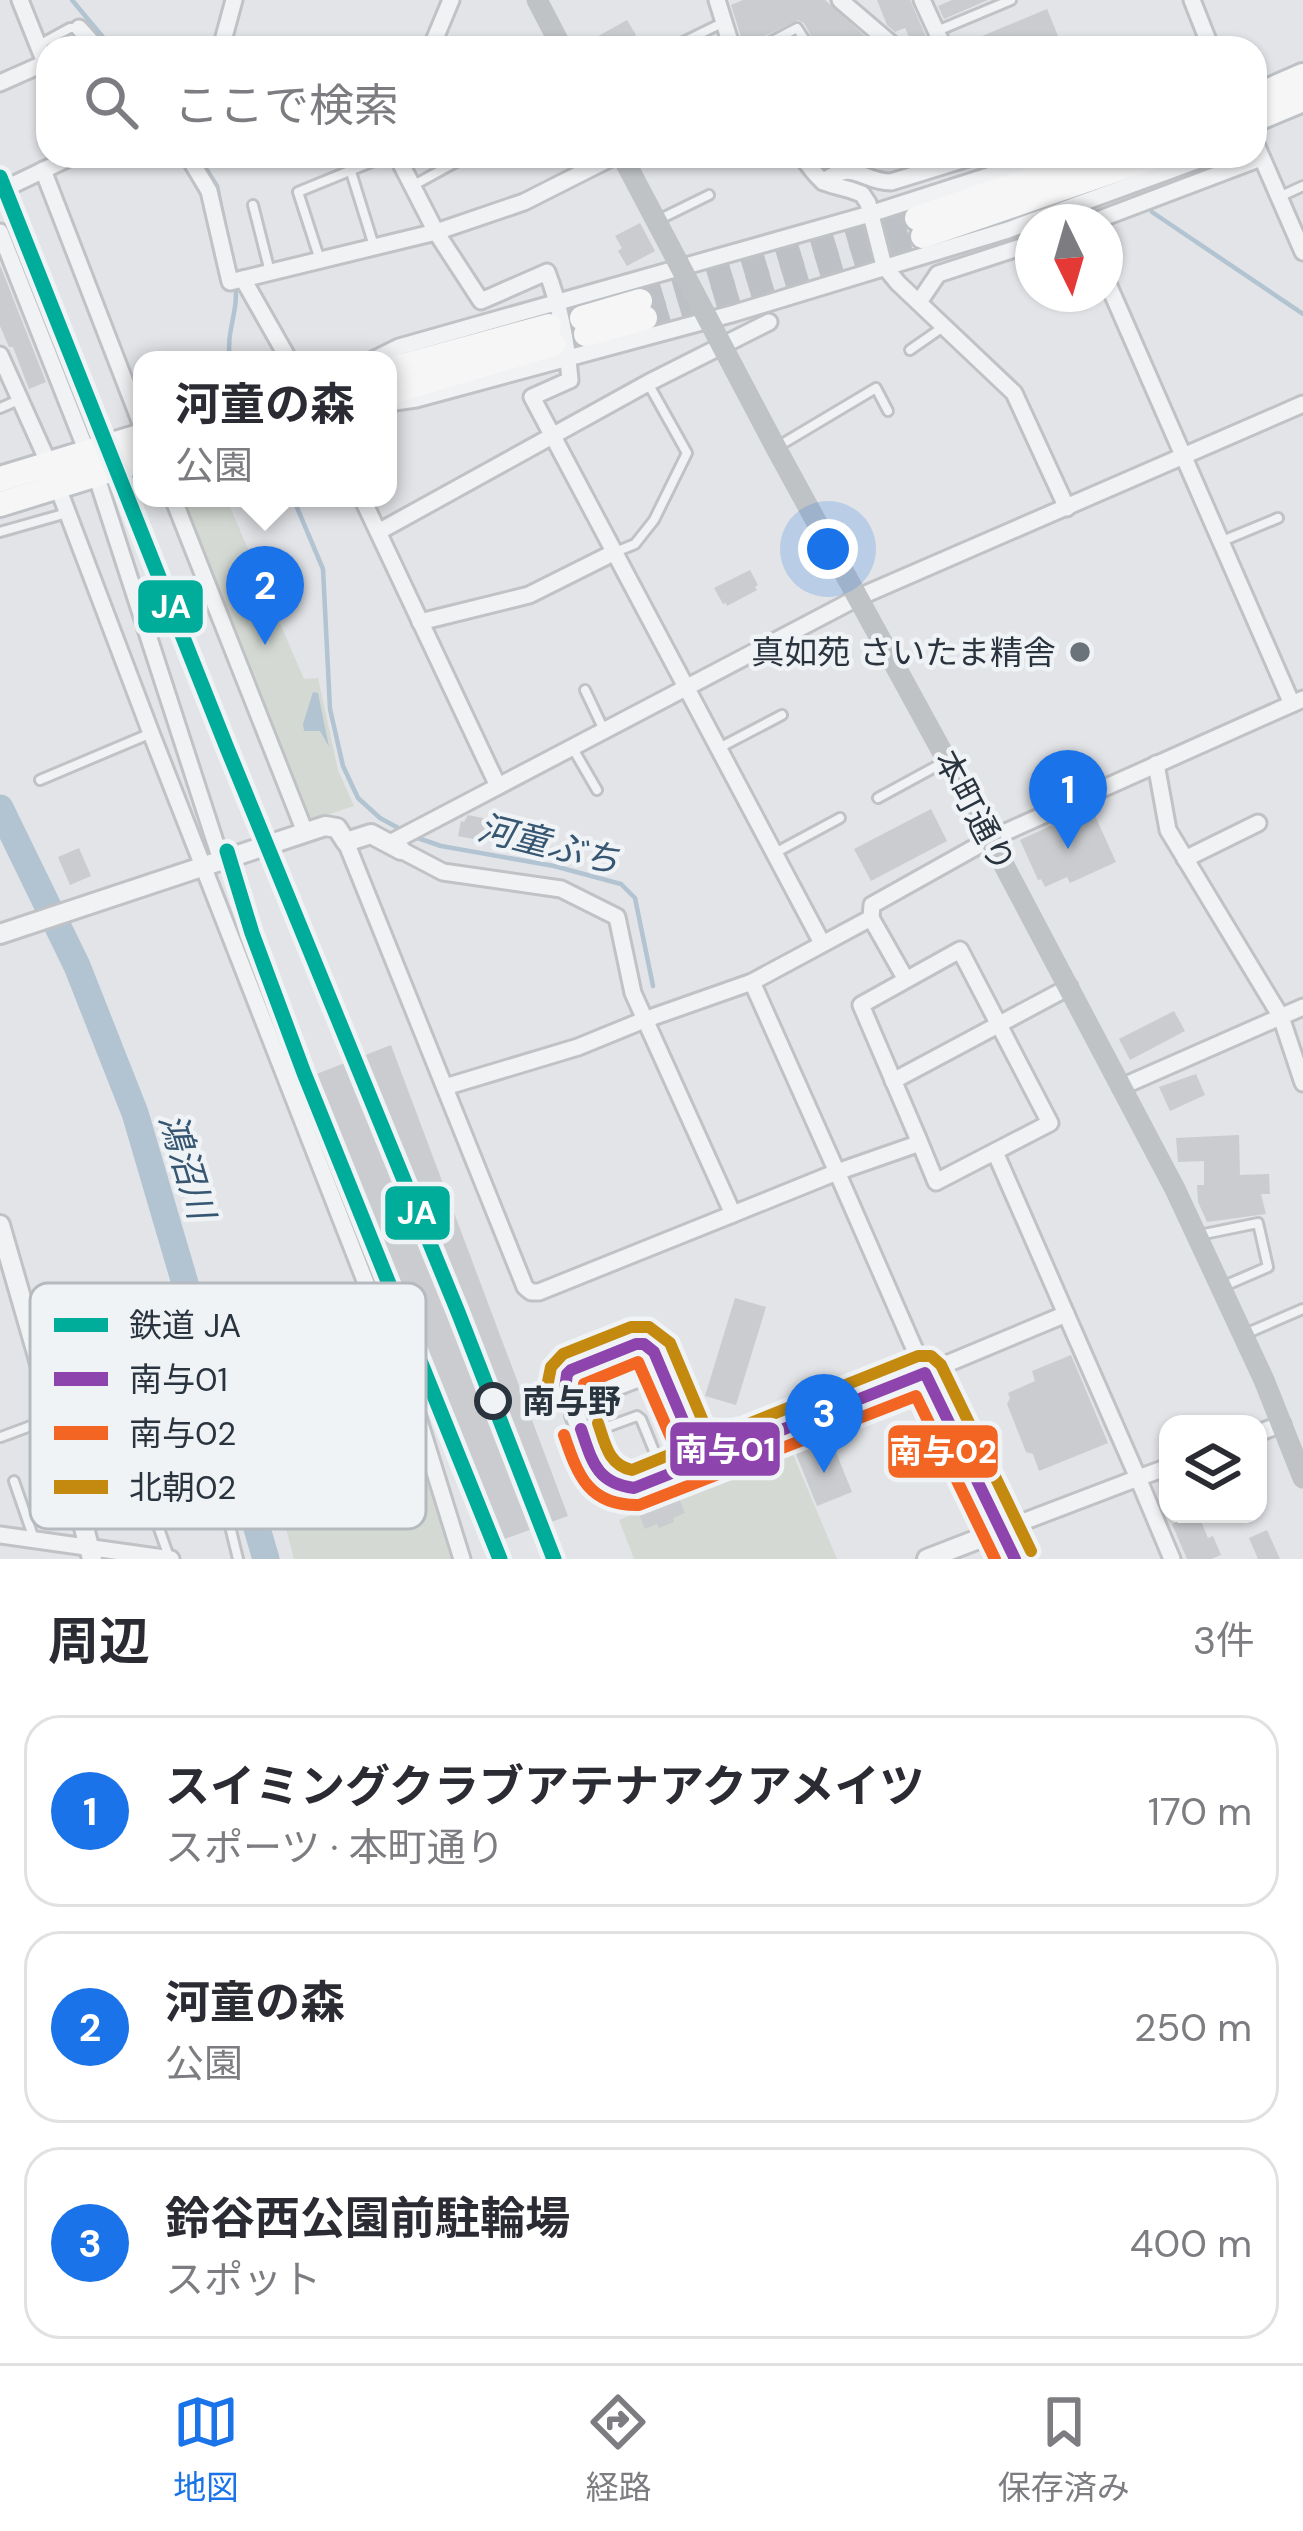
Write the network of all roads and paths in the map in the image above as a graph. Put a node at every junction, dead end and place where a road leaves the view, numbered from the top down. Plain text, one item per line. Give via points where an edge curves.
1 (20, 0) edge
2 (235, 0) edge
3 (451, 0) edge
4 (537, 0) edge
5 (717, 0) edge
6 (840, 0) edge
7 (1011, 0) edge
8 (1192, 0) edge
9 (924, 1) edge
10 (724, 22) junction
11 (79, 28) joint
12 (935, 32) junction
13 (55, 36) edge
14 (86, 36) edge
15 (224, 36) edge
16 (436, 36) edge
17 (556, 36) edge
18 (695, 36) edge
19 (728, 36) edge
20 (882, 36) edge
21 (937, 36) edge
22 (1206, 36) edge
23 (36, 40) edge
24 (36, 70) edge
25 (0, 83) edge
26 (1295, 91) edge
27 (1267, 111) edge
28 (1267, 119) edge
29 (47, 168) edge
30 (195, 168) edge
31 (360, 168) edge
32 (403, 168) edge
33 (445, 168) edge
34 (593, 168) edge
35 (625, 168) edge
36 (812, 168) edge
37 (936, 168) edge
38 (996, 168) edge
39 (1016, 168) edge
40 (1070, 168) edge
41 (1116, 168) edge
42 (1183, 168) edge
43 (1216, 168) edge
44 (1266, 168) edge
45 (43, 170) junction
46 (351, 172) junction
47 (999, 174) junction
48 (823, 182) junction
49 (413, 186) junction
50 (1303, 186) edge
51 (0, 191) edge
52 (709, 195) dead end
53 (1279, 197) junction
54 (1103, 204) edge
55 (253, 205) dead end
56 (1123, 209) edge
57 (870, 214) junction
58 (656, 221) junction
59 (0, 232) edge
60 (436, 232) junction
61 (1015, 232) edge
62 (374, 247) junction
63 (1015, 249) edge
64 (1303, 252) edge
65 (320, 260) junction
66 (884, 266) junction
67 (679, 267) junction
68 (270, 272) junction
69 (238, 280) junction
70 (556, 301) junction
71 (919, 302) junction
72 (643, 309) tunnel mouth
73 (1120, 312) edge
74 (708, 320) junction
75 (769, 322) dead end
76 (584, 326) dead end
77 (944, 326) junction
78 (556, 342) junction
79 (723, 346) junction
80 (910, 350) dead end
81 (283, 351) edge
82 (390, 351) edge
83 (2, 361) edge
84 (397, 368) edge
85 (648, 383) junction
86 (397, 390) edge
87 (21, 399) junction
88 (397, 402) edge
89 (133, 403) edge
90 (1303, 404) edge
91 (0, 408) edge
92 (888, 411) dead end
93 (552, 437) junction
94 (133, 441) edge
95 (776, 448) junction
96 (1182, 456) junction
97 (133, 461) edge
98 (91, 464) junction
99 (54, 475) junction
100 (0, 479) edge
101 (0, 504) edge
102 (177, 507) edge
103 (367, 507) edge
104 (1067, 508) junction
105 (68, 513) junction
106 (1278, 518) dead end
107 (380, 531) junction
108 (0, 532) edge
109 (1220, 542) junction
110 (613, 553) junction
111 (859, 597) junction
112 (420, 622) junction
113 (685, 687) junction
114 (585, 690) dead end
115 (1298, 701) edge
116 (782, 715) dead end
117 (604, 729) junction
118 (151, 733) junction
119 (572, 747) junction
120 (717, 750) junction
121 (947, 760) junction
122 (1156, 764) junction
123 (40, 780) dead end
124 (498, 786) junction
125 (597, 790) dead end
126 (878, 798) dead end
127 (840, 818) dead end
128 (1258, 823) dead end
129 (305, 832) junction
130 (990, 839) junction
131 (401, 840) junction
132 (346, 842) junction
133 (773, 854) junction
134 (1186, 859) junction
135 (212, 862) junction
136 (871, 918) junction
137 (0, 934) edge
138 (822, 944) junction
139 (905, 978) junction
140 (752, 982) junction
141 (1069, 987) junction
142 (1303, 1007) edge
143 (1281, 1016) junction
144 (644, 1020) junction
145 (999, 1024) junction
146 (893, 1082) junction
147 (1303, 1083) edge
148 (445, 1087) junction
149 (1121, 1087) junction
150 (920, 1143) junction
151 (995, 1152) junction
152 (837, 1172) junction
153 (733, 1214) junction
154 (0, 1225) edge
155 (1198, 1235) junction
156 (368, 1283) edge
157 (1222, 1287) junction
158 (1303, 1309) edge
159 (1066, 1315) junction
160 (30, 1326) edge
161 (1244, 1334) junction
162 (925, 1373) junction
163 (665, 1378) junction
164 (575, 1415) junction
165 (1282, 1424) junction
166 (1267, 1430) edge
167 (583, 1436) junction
168 (690, 1437) junction
169 (426, 1443) edge
170 (731, 1450) junction
171 (1159, 1470) edge
172 (680, 1471) junction
173 (1138, 1478) junction
174 (1303, 1478) edge
175 (655, 1480) junction
176 (14, 1481) dead end
177 (30, 1527) edge
178 (31, 1529) edge
179 (159, 1529) edge
180 (231, 1529) edge
181 (999, 1531) junction
182 (0, 1535) edge
183 (34, 1539) junction
184 (91, 1554) edge
185 (170, 1559) edge
186 (238, 1559) edge
187 (462, 1559) edge
188 (927, 1559) edge
189 (1015, 1559) edge
190 (1172, 1559) edge

1 - 23 street
2 - 15 street
3 - 16 street
4 - 17 main road
5 - 10 street
6 - 20 street
7 - 12 lane
8 - 22 street
9 - 12 street
10 - 18 lane
10 - 19 street
11 - 13 lane
11 - 14 street
12 - 21 street
24 - 25 street
26 - 27 main road
26 - 28 street
29 - 45 street
30 - 69 street
31 - 46 lane
32 - 49 street
33 - 49 lane
34 - 60 street
35 - 58 main road, 本町通り
36 - 48 street
37 - 48 street via 883,183 847,171
38 - 47 street
39 - 47 street
40 - 41 main road via 920,227
42 - 54 street
43 - 56 street
44 - 53 street
45 - 51 street
45 - 89 street
46 - 62 lane
46 - 65 lane via 298,192
47 - 57 street
48 - 57 street via 862,194
49 - 60 street
50 - 53 lane
52 - 58 lane
53 - 64 street
55 - 68 lane
57 - 66 street
57 - 67 street
58 - 67 main road, 本町通り
59 - 98 street
60 - 62 street
60 - 70 street via 481,301 547,272
61 - 66 street
62 - 65 street
63 - 71 street via 938,274
65 - 68 street
66 - 71 street
66 - 74 street
67 - 70 street
67 - 74 main road, 本町通り
68 - 69 street
69 - 81 street
70 - 78 street
70 - 82 street
71 - 77 street
72 - 76 main road
73 - 96 street
74 - 78 street
74 - 79 main road, 本町通り
75 - 79 street
77 - 80 lane
77 - 104 street via 1014,393
78 - 84 main road
78 - 86 main road
78 - 88 street
78 - 93 street via 569,380 532,398
79 - 85 street
79 - 95 main road, 本町通り
83 - 87 street
85 - 93 street
85 - 110 lane via 687,453 654,520 635,544
87 - 91 lane
87 - 99 street
90 - 96 street
92 - 95 lane via 875,388
93 - 107 street
93 - 110 street
94 - 98 main road
95 - 111 main road, 本町通り
96 - 104 street
96 - 109 street
97 - 98 main road
98 - 99 main road
98 - 135 street
99 - 100 main road
99 - 101 main road
99 - 105 street
102 - 129 street
103 - 107 street
104 - 111 street
105 - 108 lane
105 - 118 street
106 - 109 lane
107 - 112 street
109 - 115 street
110 - 112 street via 529,595
110 - 113 street
111 - 113 street
111 - 121 main road, 本町通り
112 - 124 street
113 - 117 street
113 - 120 street
114 - 117 lane
115 - 122 street
116 - 120 lane
117 - 119 street
118 - 123 lane
118 - 135 street
119 - 124 street
119 - 125 lane
120 - 133 street
121 - 126 lane
121 - 130 main road, 本町通り
122 - 130 street
122 - 134 street via 1168,830
124 - 131 street
127 - 133 lane
128 - 134 street
129 - 132 street via 333,826
129 - 135 street
130 - 136 street via 872,905
130 - 141 main road, 本町通り
131 - 132 street via 368,834
131 - 144 street via 442,872 561,889 612,913
132 - 148 street
133 - 138 street
134 - 143 street
135 - 137 street
135 - 156 street
136 - 138 street
136 - 139 street
138 - 140 street
139 - 145 street via 960,950
139 - 146 street via 861,1005
140 - 144 street
140 - 152 street
141 - 145 street
141 - 149 main road, 本町通り
142 - 143 street
143 - 147 street
143 - 149 street
144 - 148 street
144 - 153 street
145 - 146 street
145 - 151 street via 1050,1124
146 - 150 street
148 - 153 street via 531,1292
149 - 155 main road, 本町通り
150 - 151 street via 936,1182
150 - 152 street
151 - 159 street
152 - 153 street
152 - 162 street
154 - 160 street
155 - 157 main road, 本町通り
155 - 157 lane via 1258,1223 1268,1267
157 - 161 main road, 本町通り
158 - 161 lane
159 - 162 street
159 - 173 street
161 - 165 main road, 本町通り
162 - 170 street
162 - 181 street
163 - 164 street via 648,1372 606,1389 579,1402
163 - 164 lane via 644,1344 572,1370 565,1382
163 - 168 street
164 - 167 street
165 - 166 street
165 - 174 main road, 本町通り
167 - 175 street via 611,1484
167 - 175 lane via 637,1416 661,1468
168 - 170 street
168 - 172 street
169 - 187 street
170 - 172 street
171 - 173 street
172 - 175 street
173 - 181 street
173 - 190 street
176 - 177 lane
178 - 183 lane
179 - 185 lane
180 - 186 lane
181 - 188 street
181 - 189 street
182 - 183 street
183 - 184 street
184 - 185 street

